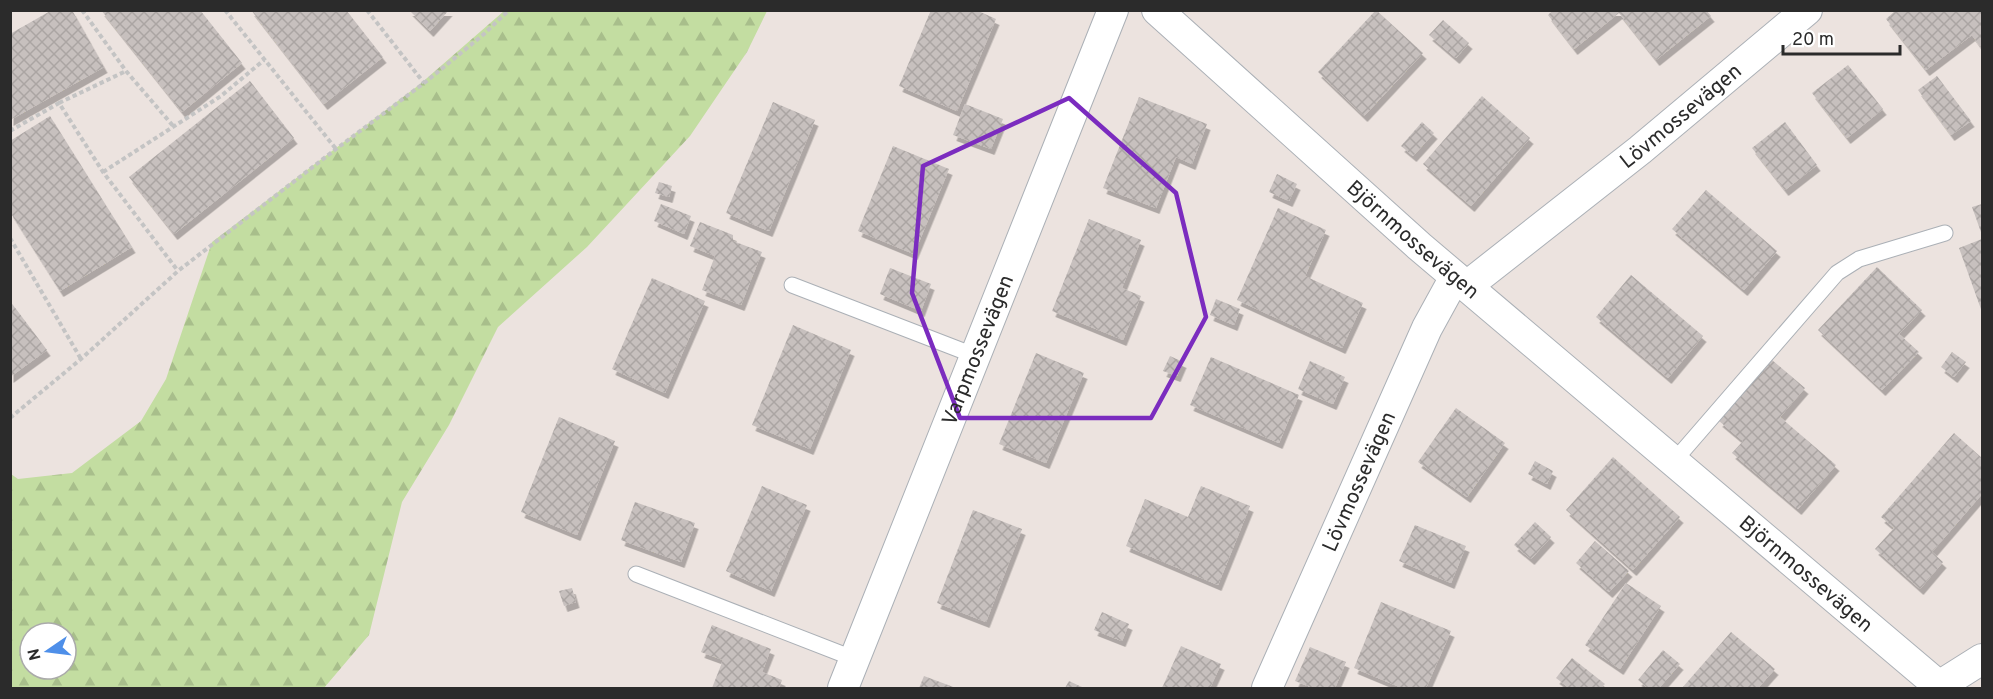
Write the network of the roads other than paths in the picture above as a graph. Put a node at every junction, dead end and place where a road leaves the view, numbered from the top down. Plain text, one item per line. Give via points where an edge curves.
1 (1113, 10) edge
2 (1157, 10) edge
3 (1807, 10) edge
4 (1945, 233) dead end
5 (1461, 281) junction
6 (792, 285) dead end
7 (976, 356) junction
8 (1675, 460) junction
9 (636, 574) dead end
10 (855, 659) junction
11 (1983, 659) edge
12 (1938, 687) edge
13 (843, 688) edge
14 (1267, 688) edge

1 - 7 street, Varpmossevägen
2 - 5 street, Björnmossevägen
3 - 5 street, Lövmossevägen via 1640,150
4 - 8 lane via 1859,259 1837,273
5 - 8 street, Björnmossevägen
5 - 14 street, Lövmossevägen via 1428,328
6 - 7 lane
7 - 10 street, Varpmossevägen
8 - 12 street, Björnmossevägen
9 - 10 lane
10 - 13 street, Varpmossevägen
11 - 12 street

